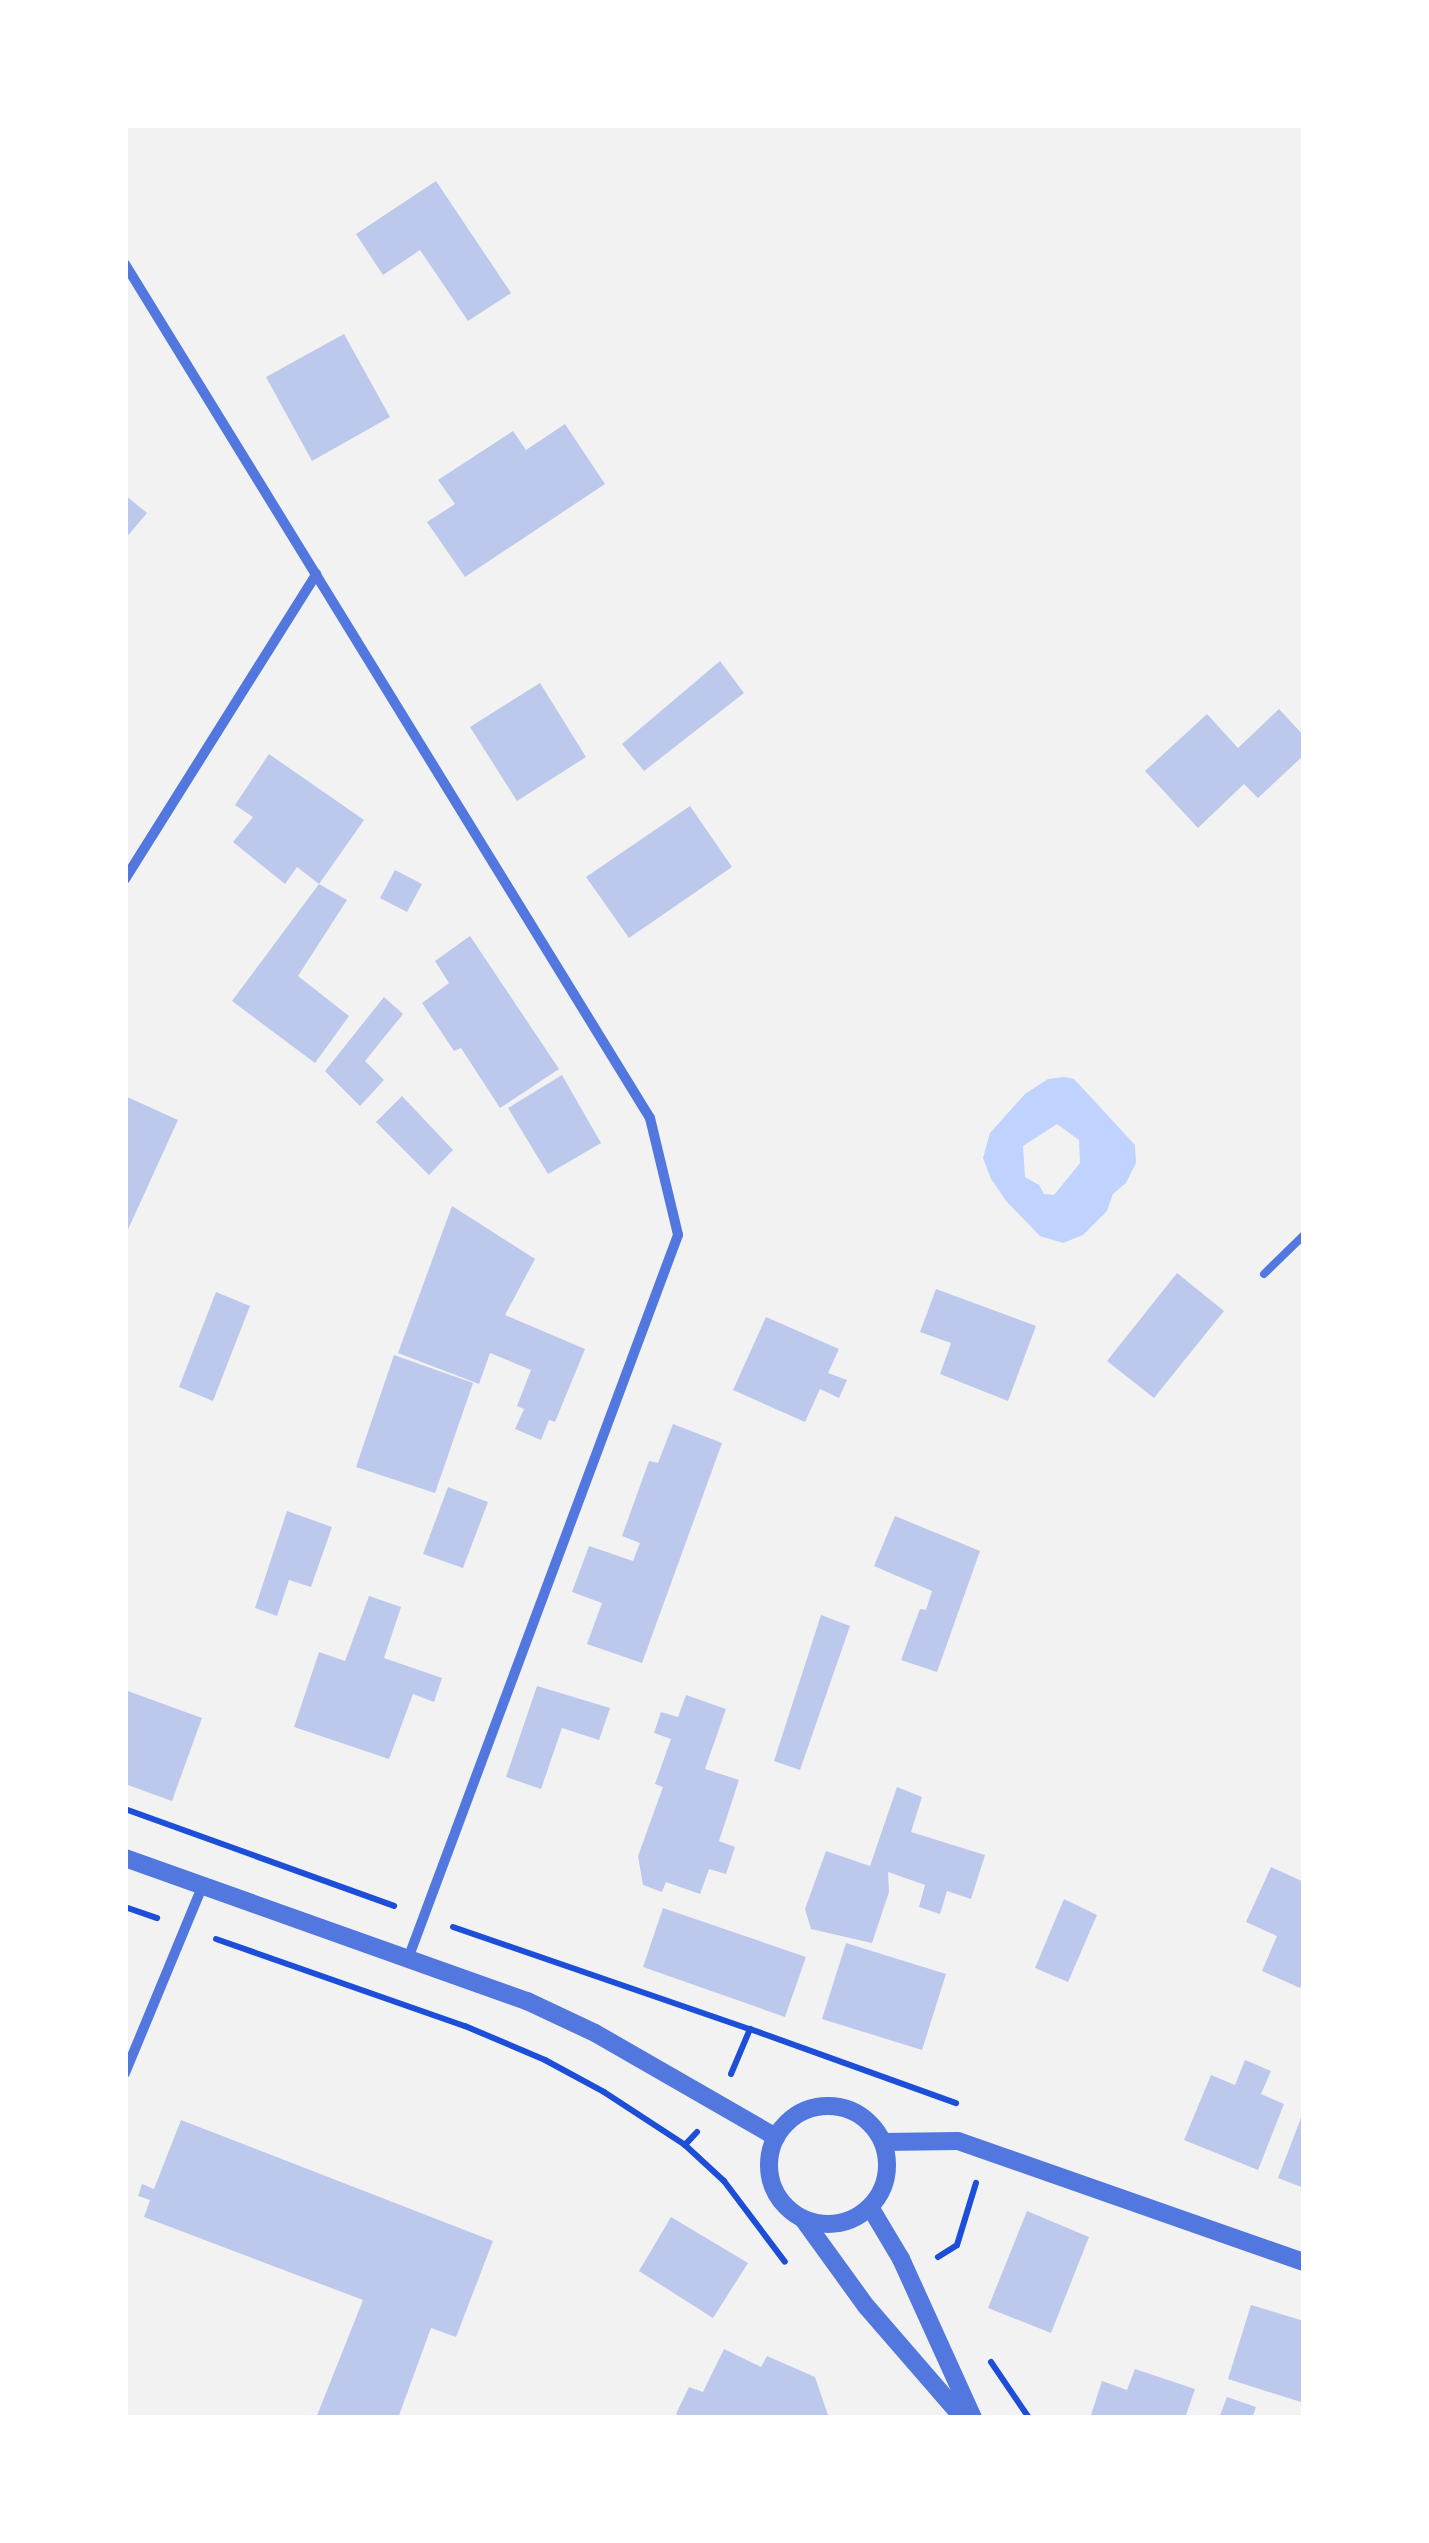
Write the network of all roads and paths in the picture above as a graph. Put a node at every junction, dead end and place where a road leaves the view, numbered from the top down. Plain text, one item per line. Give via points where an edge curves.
1 (125, 264) edge
2 (316, 574) junction
3 (125, 879) edge
4 (1304, 1235) edge
5 (1264, 1274) dead end
6 (125, 1858) edge
7 (203, 1885) junction
8 (125, 1907) edge
9 (185, 1928) junction
10 (408, 1956) junction
11 (735, 2067) dead end
12 (125, 2073) edge
13 (968, 2108) dead end
14 (776, 2137) junction
15 (883, 2142) junction
16 (685, 2146) dead end
17 (870, 2208) junction
18 (803, 2219) junction
19 (1304, 2262) edge
20 (962, 2418) edge
21 (973, 2418) edge

1 - 2 street
2 - 3 street
2 - 10 street via 650,1118 678,1235
4 - 5 lane
6 - 7 street
7 - 9 street
7 - 10 street
8 - 9 path
9 - 12 street
9 - 16 path via 466,2026 604,2092
10 - 14 street via 595,2033
11 - 13 path via 750,2029
14 - 15 street via 789,2120 830,2106 852,2111
14 - 18 street via 769,2155 775,2193
15 - 17 street via 886,2176
15 - 19 street via 958,2141
17 - 18 street via 838,2222
17 - 21 street via 901,2259
18 - 20 street via 858,2296

